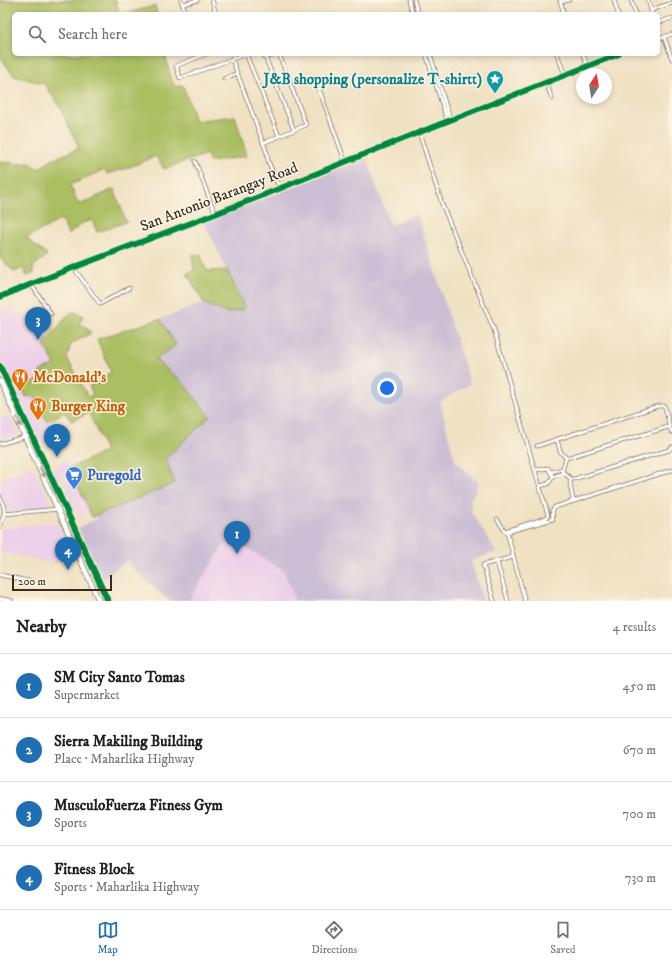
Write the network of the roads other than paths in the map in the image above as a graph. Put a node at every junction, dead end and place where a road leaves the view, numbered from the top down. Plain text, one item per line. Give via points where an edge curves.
1 (181, 0) edge
2 (198, 0) edge
3 (212, 0) edge
4 (409, 0) edge
5 (414, 0) edge
6 (569, 0) edge
7 (614, 0) edge
8 (631, 0) edge
9 (648, 0) edge
10 (560, 1) edge
11 (672, 3) edge
12 (183, 4) junction
13 (651, 10) joint
14 (185, 12) edge
15 (215, 12) edge
16 (412, 12) edge
17 (417, 12) edge
18 (563, 12) edge
19 (617, 12) edge
20 (635, 12) edge
21 (672, 18) edge
22 (660, 22) edge
23 (672, 34) edge
24 (664, 37) junction
25 (660, 38) edge
26 (201, 56) edge
27 (240, 56) edge
28 (247, 56) edge
29 (272, 56) edge
30 (279, 56) edge
31 (427, 56) edge
32 (431, 56) edge
33 (558, 56) edge
34 (584, 56) edge
35 (614, 56) edge
36 (265, 58) joint
37 (232, 59) junction
38 (672, 60) edge
39 (588, 66) junction
40 (238, 73) junction
41 (564, 75) junction
42 (315, 78) dead end
43 (224, 79) dead end
44 (546, 82) junction
45 (552, 99) dead end
46 (449, 120) junction
47 (294, 130) junction
48 (419, 132) junction
49 (279, 136) junction
50 (263, 143) junction
51 (195, 160) dead end
52 (345, 161) junction
53 (280, 189) junction
54 (215, 213) junction
55 (72, 267) junction
56 (31, 284) junction
57 (129, 288) dead end
58 (0, 297) edge
59 (51, 314) dead end
60 (0, 366) edge
61 (0, 381) edge
62 (668, 427) junction
63 (672, 432) edge
64 (31, 435) junction
65 (26, 437) junction
66 (557, 439) junction
67 (0, 444) edge
68 (537, 446) dead end
69 (672, 447) edge
70 (566, 458) junction
71 (562, 469) junction
72 (536, 470) junction
73 (672, 470) edge
74 (551, 472) junction
75 (563, 474) junction
76 (553, 477) junction
77 (571, 479) junction
78 (540, 486) junction
79 (0, 497) edge
80 (573, 501) junction
81 (59, 509) junction
82 (4, 514) junction
83 (497, 519) dead end
84 (0, 527) edge
85 (513, 557) junction
86 (497, 562) junction
87 (0, 575) edge
88 (33, 582) dead end
89 (0, 599) edge
90 (11, 601) edge
91 (99, 601) edge
92 (108, 601) edge
93 (494, 601) edge
94 (508, 601) edge
95 (525, 601) edge

1 - 12 street
2 - 12 street
3 - 15 street
4 - 16 street
5 - 17 street
6 - 10 street
7 - 19 street
8 - 20 street
9 - 13 street
10 - 18 street
11 - 13 street
12 - 14 street
21 - 22 street
23 - 24 street
24 - 25 street
24 - 38 street
26 - 37 street via 176,66 180,78
27 - 37 street
28 - 49 street
29 - 36 street
30 - 47 street via 306,125
31 - 46 street
32 - 46 street
33 - 41 street
34 - 39 street
35 - 39 street, San Antonio Barangay Road
36 - 47 street
37 - 40 street
39 - 41 street, San Antonio Barangay Road
40 - 43 street
40 - 50 street
41 - 44 street, San Antonio Barangay Road
42 - 52 street
44 - 45 street
44 - 46 street, San Antonio Barangay Road
46 - 48 street, San Antonio Barangay Road
47 - 49 street
48 - 52 street, San Antonio Barangay Road
48 - 72 street via 442,204 494,330
49 - 50 street
50 - 53 street
51 - 54 street
52 - 53 street, San Antonio Barangay Road
53 - 54 street, San Antonio Barangay Road
54 - 55 street, San Antonio Barangay Road
55 - 56 street, San Antonio Barangay Road
55 - 57 street via 100,304
56 - 58 street, San Antonio Barangay Road
56 - 59 street
60 - 64 highway
61 -> 65 highway
62 - 63 street
62 - 66 street via 668,414 664,406 658,406
62 - 70 street
64 - 65 street
64 - 92 highway
65 - 67 street
65 -> 81 highway
66 - 68 street
66 - 70 street via 560,451
69 - 77 street
70 - 71 street
71 - 74 street
71 - 75 street
72 - 74 street via 548,468
72 - 78 street
73 - 80 street
74 - 76 street
75 - 76 street
75 - 77 street
76 - 78 street via 548,484
77 - 80 street
78 - 83 street via 548,515 546,518 505,531
79 - 82 street
80 - 85 street via 555,507 552,511 553,519 507,532
81 - 82 street
81 - 91 highway
82 - 84 street
85 - 86 street
85 - 95 street
86 - 93 street via 483,565
86 - 94 street
87 - 88 street
89 - 90 main road

